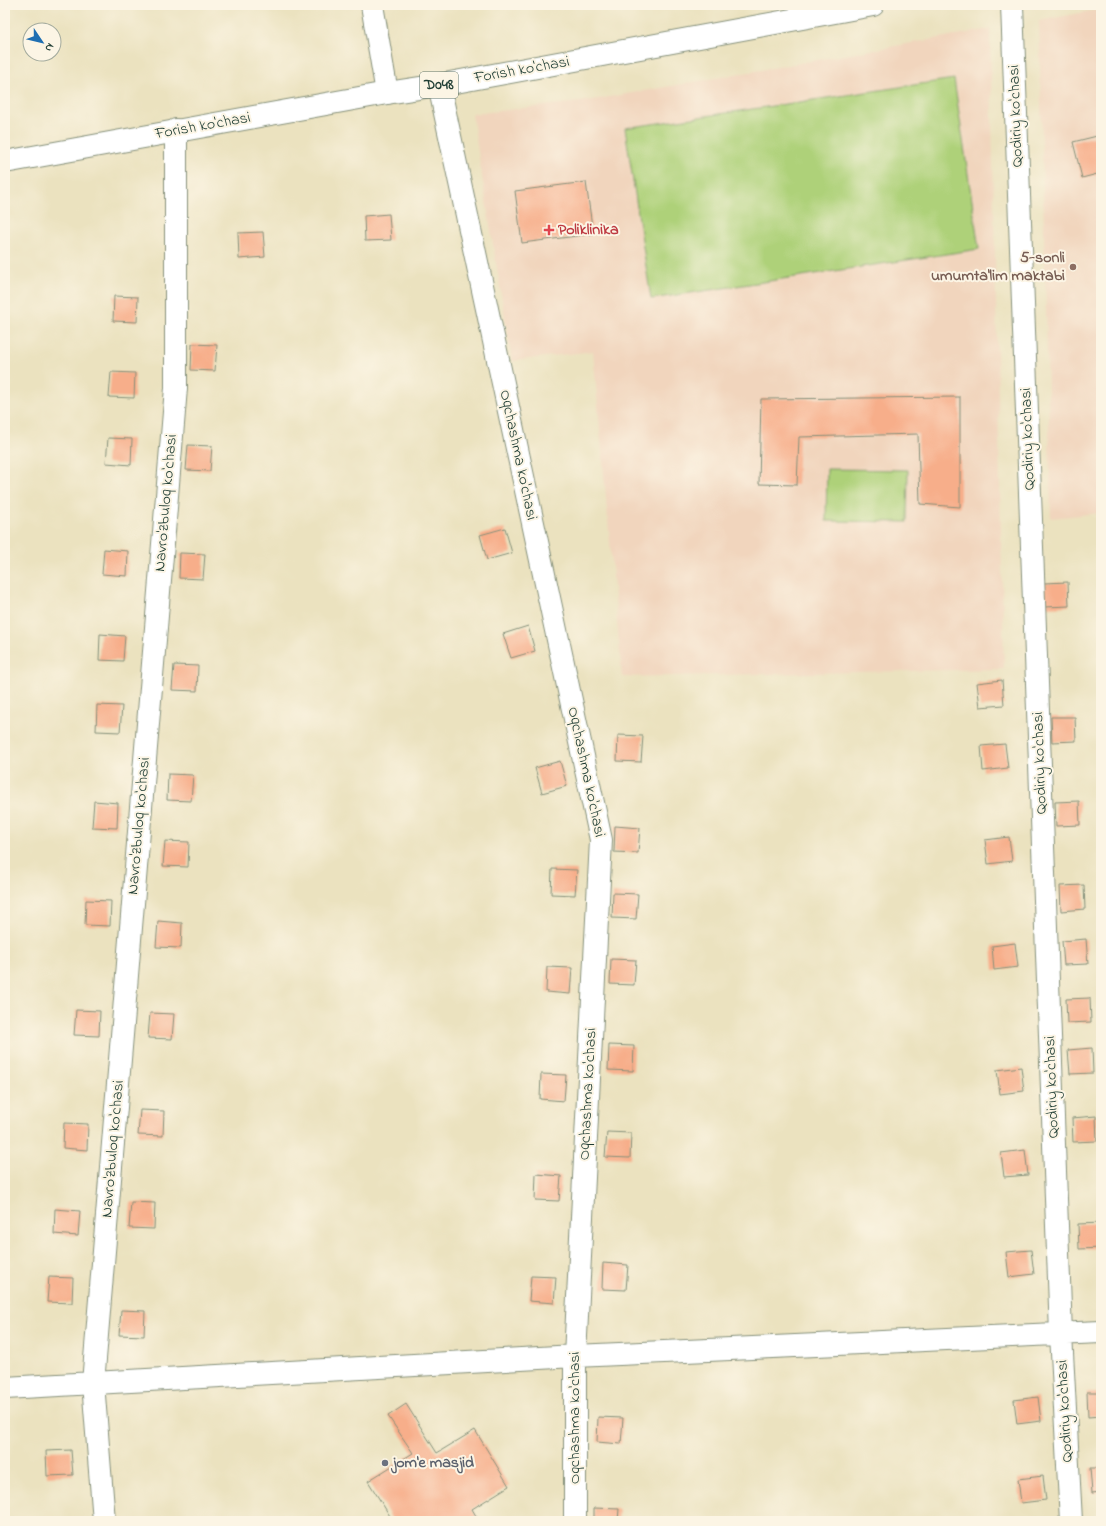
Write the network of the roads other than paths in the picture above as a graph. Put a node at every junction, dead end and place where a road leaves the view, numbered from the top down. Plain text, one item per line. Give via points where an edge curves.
1 (372, 5) edge
2 (873, 5) edge
3 (1012, 5) edge
4 (439, 85) junction
5 (387, 93) junction
6 (176, 130) junction
7 (5, 162) edge
8 (1101, 1332) edge
9 (1061, 1334) junction
10 (575, 1356) junction
11 (93, 1383) junction
12 (5, 1388) edge
13 (104, 1521) edge
14 (575, 1521) edge
15 (1071, 1521) edge

1 - 5 street
2 - 4 street, Forish ko'chasi / D048
3 - 9 street, Qodiriy ko'chasi
4 - 5 street, Forish ko'chasi / D048
4 - 10 street, Oqchashma ko'chasi via 601,840
5 - 6 street, Forish ko'chasi / D048
6 - 7 street, Forish ko'chasi / D048
6 - 11 street, Navro'zbuloq ko'chasi via 176,388
8 - 9 street
9 - 10 street
9 - 15 street, Qodiriy ko'chasi
10 - 11 street
10 - 14 street, Oqchashma ko'chasi
11 - 12 street
11 - 13 street, Navro'zbuloq ko'chasi

